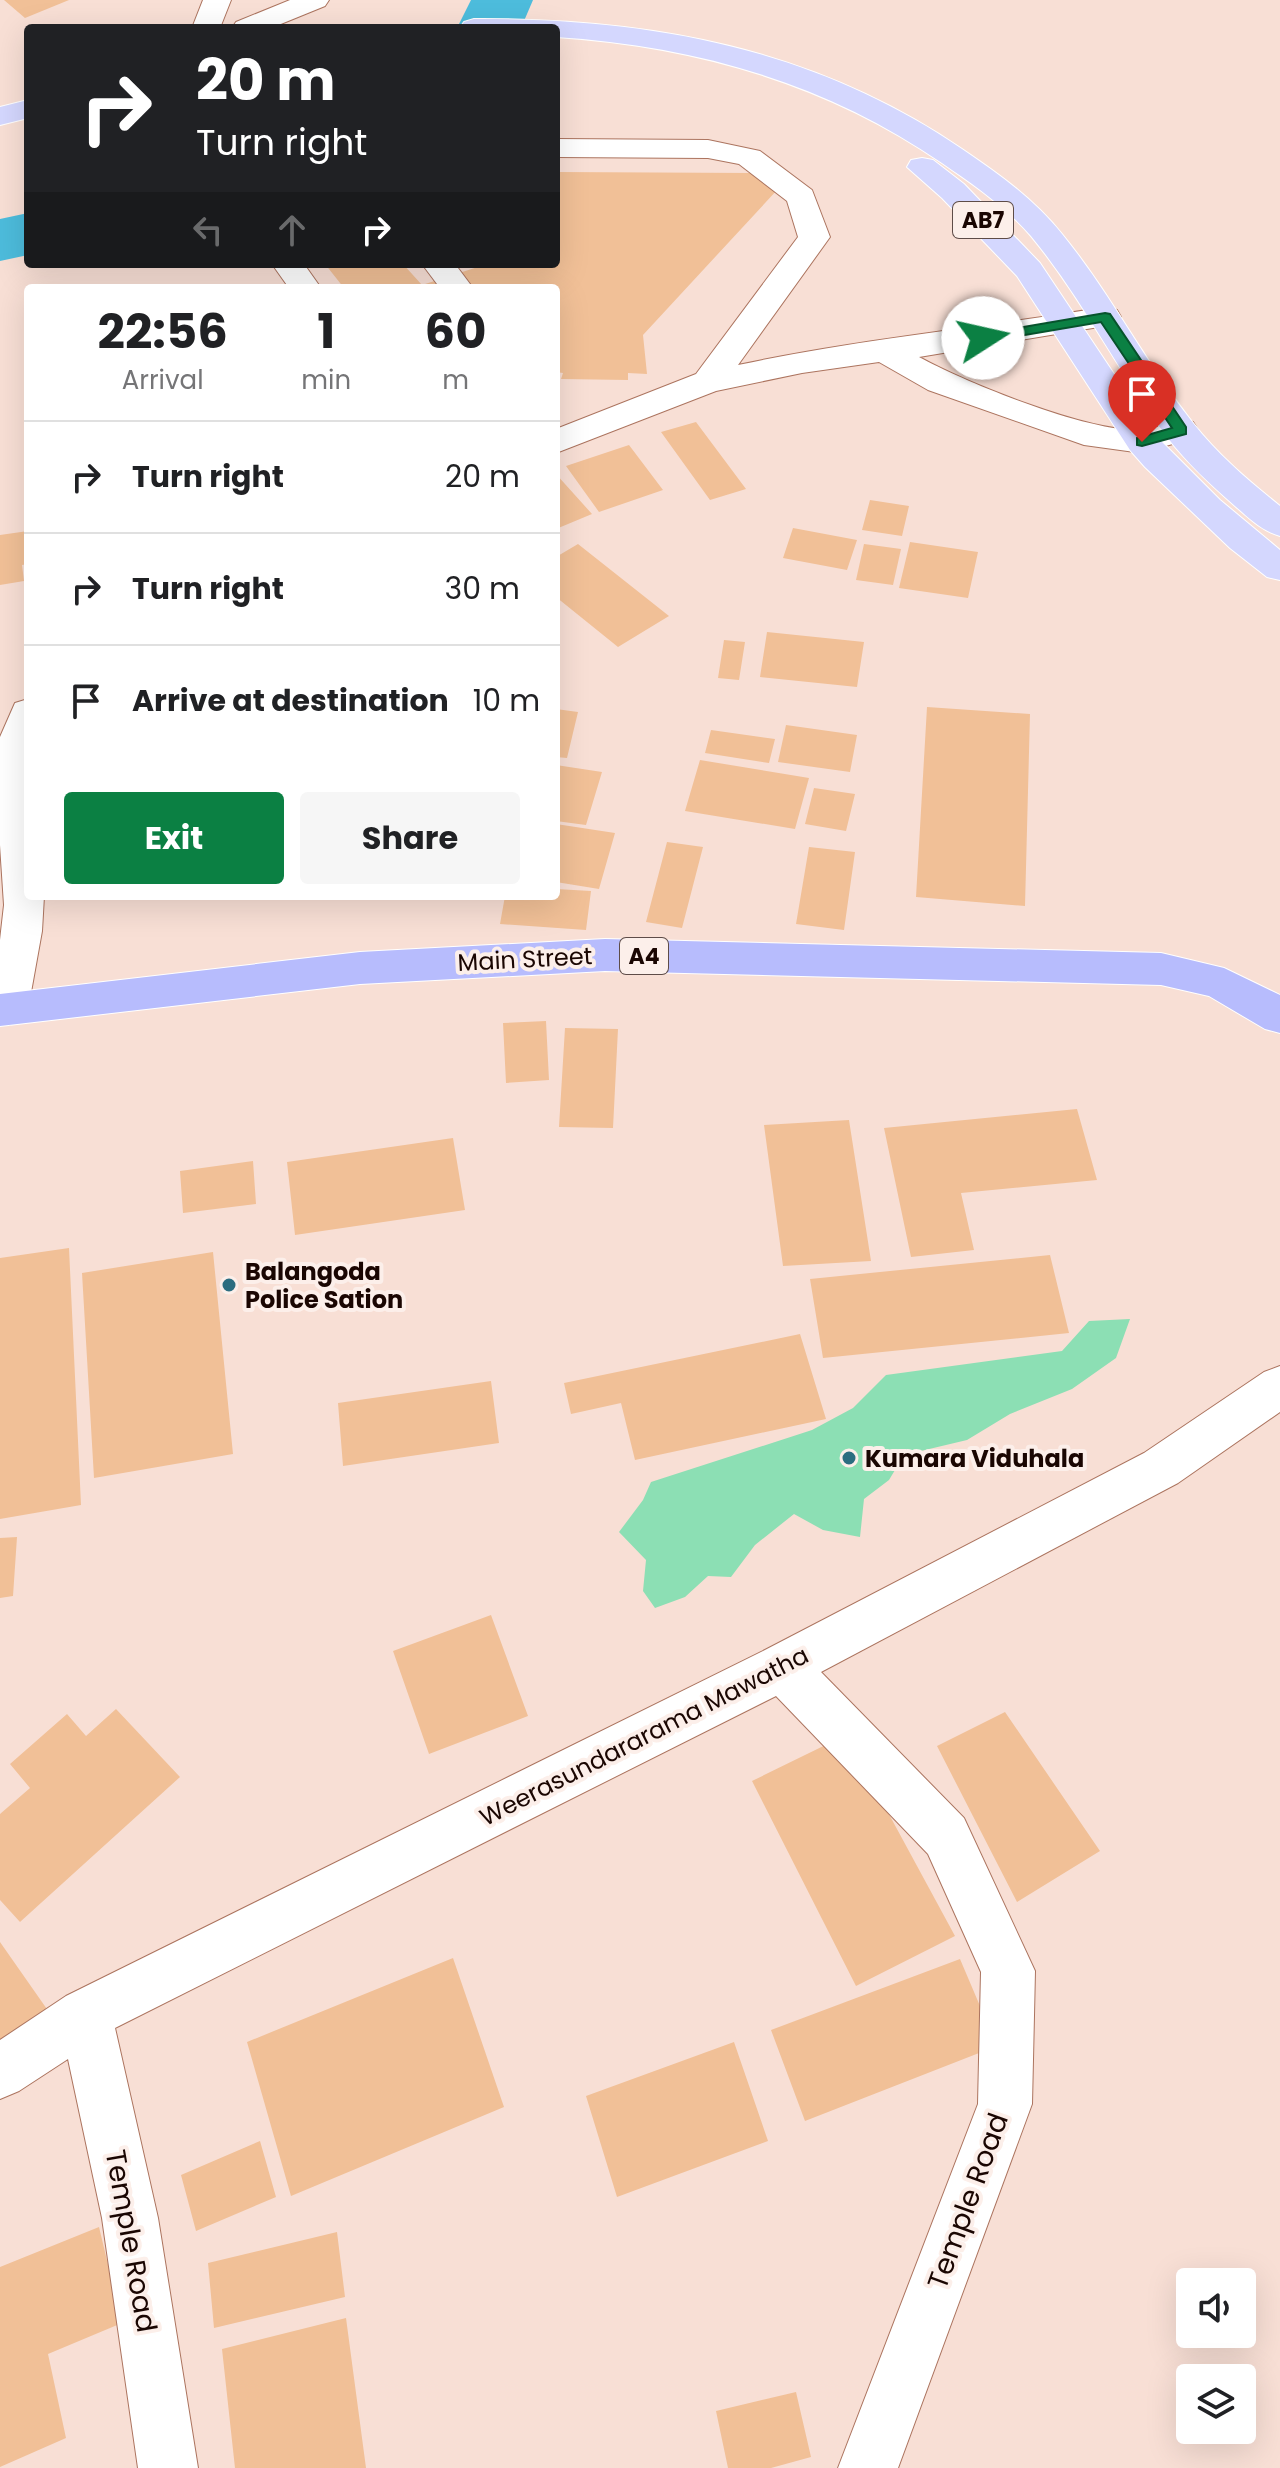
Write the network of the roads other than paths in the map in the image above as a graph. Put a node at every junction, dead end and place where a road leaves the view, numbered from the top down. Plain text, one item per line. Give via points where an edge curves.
1 (217, 0) edge
2 (315, 0) edge
3 (208, 24) edge
4 (256, 24) edge
5 (562, 40) edge
6 (24, 110) edge
7 (0, 116) edge
8 (24, 132) edge
9 (0, 138) edge
10 (560, 148) edge
11 (441, 268) edge
12 (454, 284) edge
13 (1105, 317) junction
14 (1063, 324) junction
15 (885, 352) junction
16 (708, 382) junction
17 (562, 429) edge
18 (1181, 430) junction
19 (1142, 442) junction
20 (1280, 524) edge
21 (1280, 568) edge
22 (16, 721) edge
23 (4, 1009) edge
24 (1280, 1017) edge
25 (1280, 1386) edge
26 (782, 1667) junction
27 (85, 2015) junction
28 (0, 2072) edge
29 (168, 2468) edge
30 (868, 2468) edge

1 - 3 street
2 - 4 street
5 - 13 main road, AB7 via 683,41 800,75 884,113 941,146 1022,208 1079,276
5 - 14 main road, AB7 via 756,84 861,129 953,191 1029,270
6 - 7 main road
8 - 9 main road
10 - 16 street via 708,149 749,157 801,197 814,237
11 - 12 street
13 - 14 street
13 - 18 main road, AB7
14 - 15 street
14 - 19 main road, AB7
15 - 16 street via 802,362
15 - 19 street via 940,382 1047,422 1084,434
16 - 17 street
18 - 19 street
18 - 20 main road, AB7 via 1217,470
19 - 21 main road, AB7 via 1230,529
22 - 23 street via 12,807 24,905
23 - 24 highway, Main Street / A4 via 360,968 605,955 1161,969 1225,983
25 - 26 street, Weerasundararama Mawatha via 1161,1468
26 - 27 street, Weerasundararama Mawatha
26 - 30 street, Temple Road via 946,1836 1008,1971 1005,2104
27 - 28 street, Weerasundararama Mawatha
27 - 29 street, Temple Road via 130,2218

